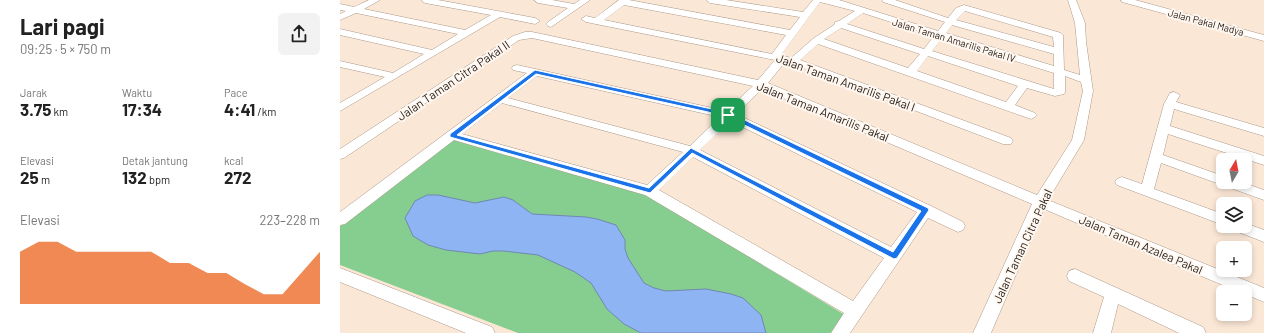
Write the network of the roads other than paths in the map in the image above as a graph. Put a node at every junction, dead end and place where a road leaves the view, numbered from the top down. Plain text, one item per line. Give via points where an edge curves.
1 (376, 0) edge
2 (426, 0) edge
3 (538, 0) edge
4 (586, 0) edge
5 (710, 0) edge
6 (817, 0) edge
7 (822, 0) edge
8 (886, 0) edge
9 (1072, 0) edge
10 (1125, 0) edge
11 (623, 1) edge
12 (840, 1) edge
13 (340, 7) edge
14 (576, 7) junction
15 (355, 10) junction
16 (860, 11) junction
17 (499, 14) junction
18 (806, 15) junction
19 (340, 17) edge
20 (535, 21) dead end
21 (950, 21) junction
22 (551, 24) dead end
23 (838, 24) junction
24 (340, 32) edge
25 (467, 33) junction
26 (792, 33) junction
27 (939, 35) junction
28 (1264, 38) edge
29 (818, 40) junction
30 (574, 43) joint
31 (926, 52) junction
32 (1059, 52) junction
33 (434, 53) junction
34 (784, 58) junction
35 (340, 64) edge
36 (517, 68) dead end
37 (535, 72) junction
38 (911, 72) junction
39 (1059, 72) junction
40 (394, 76) junction
41 (1087, 80) junction
42 (761, 84) junction
43 (1025, 84) junction
44 (500, 99) junction
45 (1008, 107) junction
46 (340, 108) edge
47 (728, 115) junction
48 (1031, 115) dead end
49 (1163, 128) junction
50 (1264, 132) edge
51 (452, 135) junction
52 (1007, 141) dead end
53 (691, 150) junction
54 (340, 155) edge
55 (1156, 157) junction
56 (1264, 161) edge
57 (1216, 178) edge
58 (1122, 182) dead end
59 (1247, 189) edge
60 (650, 191) junction
61 (1147, 191) junction
62 (1264, 195) edge
63 (1040, 202) junction
64 (926, 210) junction
65 (1216, 217) edge
66 (340, 220) edge
67 (958, 226) dead end
68 (1252, 231) edge
69 (1264, 236) edge
70 (894, 256) junction
71 (340, 275) edge
72 (1074, 276) dead end
73 (1113, 294) junction
74 (1264, 294) edge
75 (856, 311) junction
76 (486, 333) edge
77 (840, 333) edge
78 (982, 333) edge
79 (1102, 333) edge
80 (1197, 333) edge

1 - 15 street
2 - 17 street
3 - 14 street
4 - 14 street
5 - 18 street
6 - 18 street
7 - 12 street, Jalan Taman Amarilis Pakal IV
8 - 21 street
9 - 41 street, Jalan Taman Citra Pakal via 1080,23
10 - 28 street, Jalan Pakal Madya
11 - 26 street
11 - 34 street, Jalan Taman Amarilis Pakal I via 591,20
12 - 16 street, Jalan Taman Amarilis Pakal IV
13 - 15 street
14 - 22 street
15 - 19 street
15 - 25 street
16 - 23 street
16 - 27 street, Jalan Taman Amarilis Pakal IV
17 - 20 street
17 - 25 street
18 - 26 street
21 - 27 street
21 - 32 street
21 - 32 street via 964,8 1058,35
23 - 29 street
23 - 31 street
24 - 33 street
25 - 33 street
26 - 34 street
27 - 31 street
27 - 39 street, Jalan Taman Amarilis Pakal IV
29 - 34 street
29 - 38 street
30 - 42 street, Jalan Taman Amarilis Pakal
30 - 54 street, Jalan Taman Citra Pakal II via 532,35 516,38
31 - 38 street
31 - 43 street
32 - 39 street
33 - 40 street
34 - 42 street
34 - 52 street, Jalan Taman Amarilis Pakal I
35 - 40 street
36 - 37 street
37 - 44 street
37 - 47 street
38 - 45 street
39 - 41 street, Jalan Taman Amarilis Pakal IV
39 - 43 street via 1060,92 1055,93
40 - 46 street
41 - 63 street, Jalan Taman Citra Pakal via 1088,91 1078,140
42 - 47 street
42 - 63 street, Jalan Taman Amarilis Pakal
43 - 45 street
44 - 51 street
44 - 53 street
45 - 48 street
47 - 53 street
47 - 64 street
49 - 50 street via 1172,99
49 - 55 street
49 - 56 street
51 - 60 street
51 - 66 street
53 - 60 street
53 - 70 street
55 - 57 street
55 - 61 street
58 - 61 street
59 - 62 street
60 - 75 street
61 - 65 street
63 - 74 street, Jalan Taman Azalea Pakal
63 - 78 street, Jalan Taman Citra Pakal
64 - 67 street
64 - 70 street
68 - 69 street
70 - 75 street
71 - 76 street
72 - 73 street
73 - 79 street
73 - 80 street
75 - 77 street

